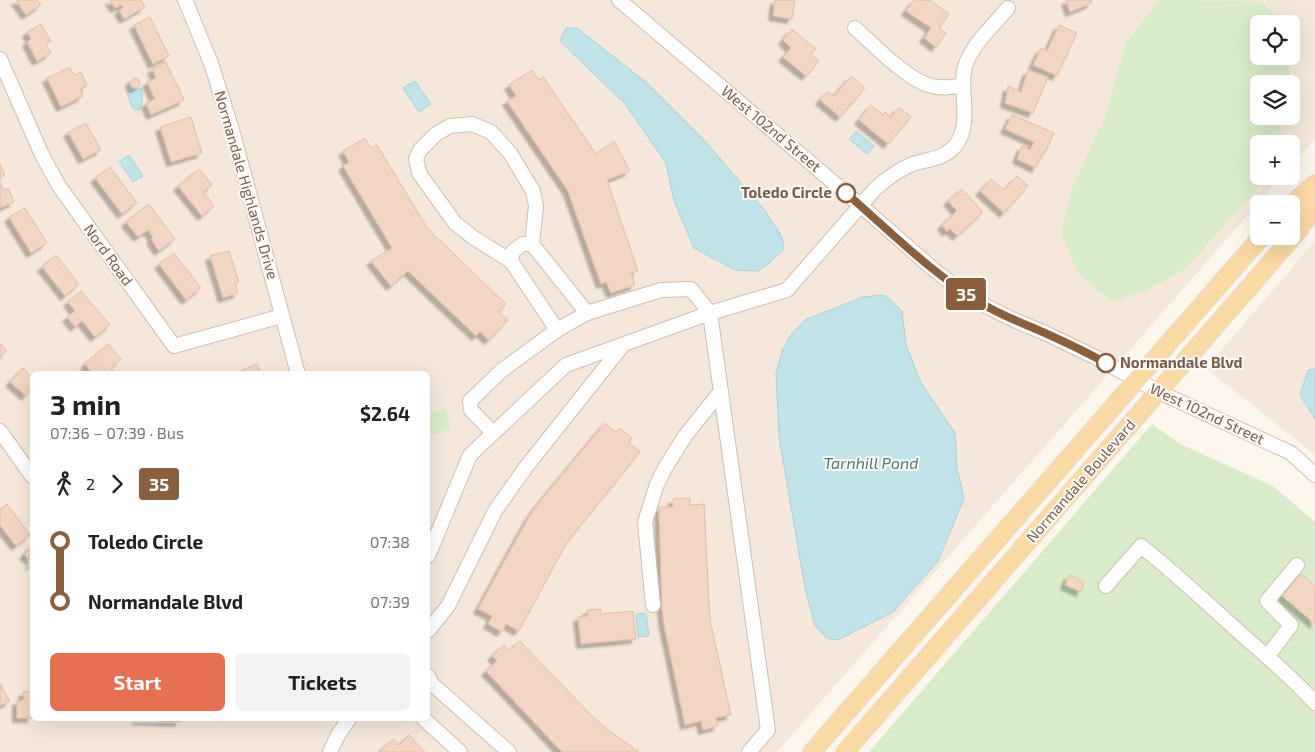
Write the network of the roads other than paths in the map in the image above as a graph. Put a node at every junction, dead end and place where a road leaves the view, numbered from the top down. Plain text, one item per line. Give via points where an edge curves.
1 (185, 0) edge
2 (618, 0) edge
3 (1008, 8) dead end
4 (855, 28) dead end
5 (0, 59) edge
6 (963, 86) junction
7 (1315, 184) edge
8 (1300, 197) edge
9 (860, 205) junction
10 (1315, 207) edge
11 (532, 244) junction
12 (1254, 245) edge
13 (511, 261) junction
14 (587, 313) junction
15 (710, 313) junction
16 (282, 316) junction
17 (557, 330) junction
18 (623, 345) junction
19 (297, 371) edge
20 (1136, 380) junction
21 (721, 391) junction
22 (1159, 392) junction
23 (0, 430) edge
24 (493, 433) junction
25 (30, 473) edge
26 (1315, 475) edge
27 (430, 551) edge
28 (1297, 565) dead end
29 (1106, 586) dead end
30 (653, 605) dead end
31 (430, 628) edge
32 (1267, 657) junction
33 (430, 680) edge
34 (1315, 703) edge
35 (348, 721) edge
36 (426, 721) edge
37 (330, 752) edge
38 (460, 752) edge
39 (509, 752) edge
40 (749, 752) edge
41 (812, 752) edge
42 (845, 752) edge

1 - 16 street, Normandale Highlands Drive via 211,63 232,130
2 - 9 street, West 102nd Street
3 - 6 street via 969,56
4 - 6 street via 918,82 933,86
5 - 16 street, Nord Road via 59,186 174,346
6 - 9 street via 964,126 954,147 944,155 911,165 892,175
7 - 8 main road
9 - 15 street via 787,290
9 - 20 street, West 102nd Street via 960,290
10 - 22 main road, Normandale Boulevard via 1298,232
11 - 13 street via 523,244 513,251
11 - 13 street via 536,206 533,191 510,153 491,132 472,124 450,126 436,134 416,159 419,173 455,223
11 - 14 street
12 - 20 main road, Normandale Boulevard
13 - 17 street
14 - 15 street via 661,290 692,289
14 - 17 street
15 - 18 street
15 - 21 street
16 - 19 street, Normandale Highlands Drive
17 - 24 street via 501,371 470,401 471,410
18 - 24 street via 566,365
18 - 31 street via 495,511 448,606
20 - 22 street, West 102nd Street
20 - 41 main road, Normandale Boulevard
21 - 30 street via 685,436 657,484 645,522
21 - 40 street via 768,730
22 - 26 street, West 102nd Street via 1291,453
22 - 42 main road, Normandale Boulevard
23 - 25 street
24 - 27 street via 470,455
28 - 32 street via 1267,602 1290,626
29 - 32 street via 1141,546
32 - 34 street
33 - 39 street
35 - 37 street
36 - 38 street

